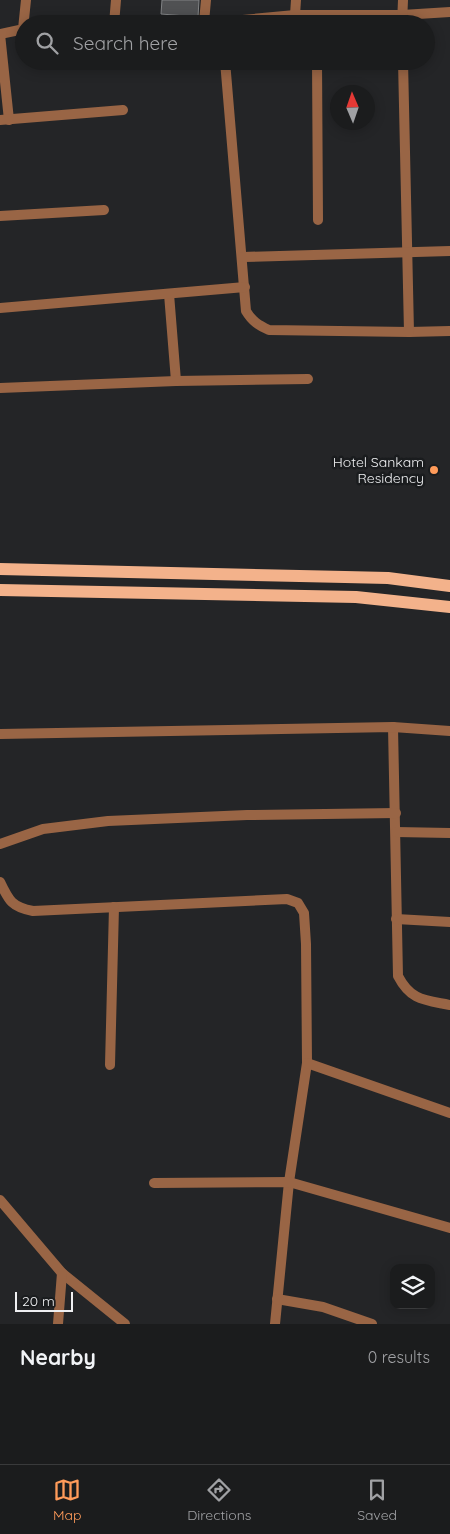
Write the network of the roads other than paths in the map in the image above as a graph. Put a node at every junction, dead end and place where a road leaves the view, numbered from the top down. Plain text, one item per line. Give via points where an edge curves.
1 (26, 0) edge
2 (116, 0) edge
3 (206, 0) edge
4 (296, 0) edge
5 (403, 0) edge
6 (450, 12) edge
7 (24, 15) edge
8 (115, 15) edge
9 (205, 15) edge
10 (295, 15) edge
11 (402, 15) edge
12 (429, 15) edge
13 (15, 31) edge
14 (0, 34) edge
15 (226, 70) edge
16 (317, 70) edge
17 (403, 70) edge
18 (123, 110) dead end
19 (4, 120) edge
20 (104, 210) dead end
21 (0, 216) edge
22 (318, 220) dead end
23 (450, 251) edge
24 (407, 252) junction
25 (243, 257) junction
26 (245, 287) junction
27 (170, 294) junction
28 (0, 308) edge
29 (450, 331) edge
30 (409, 332) junction
31 (308, 379) dead end
32 (176, 381) junction
33 (0, 388) edge
34 (0, 569) edge
35 (450, 586) edge
36 (0, 590) edge
37 (450, 607) edge
38 (393, 727) junction
39 (450, 731) edge
40 (0, 734) edge
41 (396, 813) junction
42 (396, 832) junction
43 (450, 833) edge
44 (0, 844) edge
45 (0, 882) edge
46 (114, 906) junction
47 (396, 919) junction
48 (450, 922) edge
49 (450, 1005) edge
50 (307, 1063) junction
51 (110, 1065) dead end
52 (450, 1113) edge
53 (288, 1182) junction
54 (154, 1183) dead end
55 (0, 1200) edge
56 (450, 1228) edge
57 (62, 1273) junction
58 (277, 1299) junction
59 (58, 1324) edge
60 (125, 1324) edge
61 (275, 1324) edge
62 (372, 1324) edge

1 - 7 street
2 - 8 street
3 - 9 street
4 - 10 street
5 - 11 street
6 - 12 street
13 - 14 street
14 - 19 street
15 - 25 street
16 - 22 street
17 - 24 street
18 - 19 street
20 - 21 street
23 - 24 street
24 - 25 street
24 - 30 street
25 - 26 street
26 - 27 street
26 - 30 street via 246,311 258,325 269,330
27 - 28 street
27 - 32 street
29 - 30 street
31 - 32 street
32 - 33 street
34 - 35 main road via 388,578
36 - 37 main road via 356,597
38 - 39 street
38 - 40 street
38 - 41 street
41 - 42 street
41 - 44 street via 108,821 43,829
42 - 43 street
42 - 47 street
45 - 46 street via 8,899 18,908 33,911
46 - 50 street via 287,899 298,903 304,912 306,944
46 - 51 street
47 - 48 street
47 - 49 street via 398,976 404,987 416,998
50 - 52 street
50 - 53 street
53 - 54 street
53 - 56 street
53 - 58 street
55 - 57 street
57 - 59 street
57 - 60 street
58 - 61 street
58 - 62 street via 323,1307

